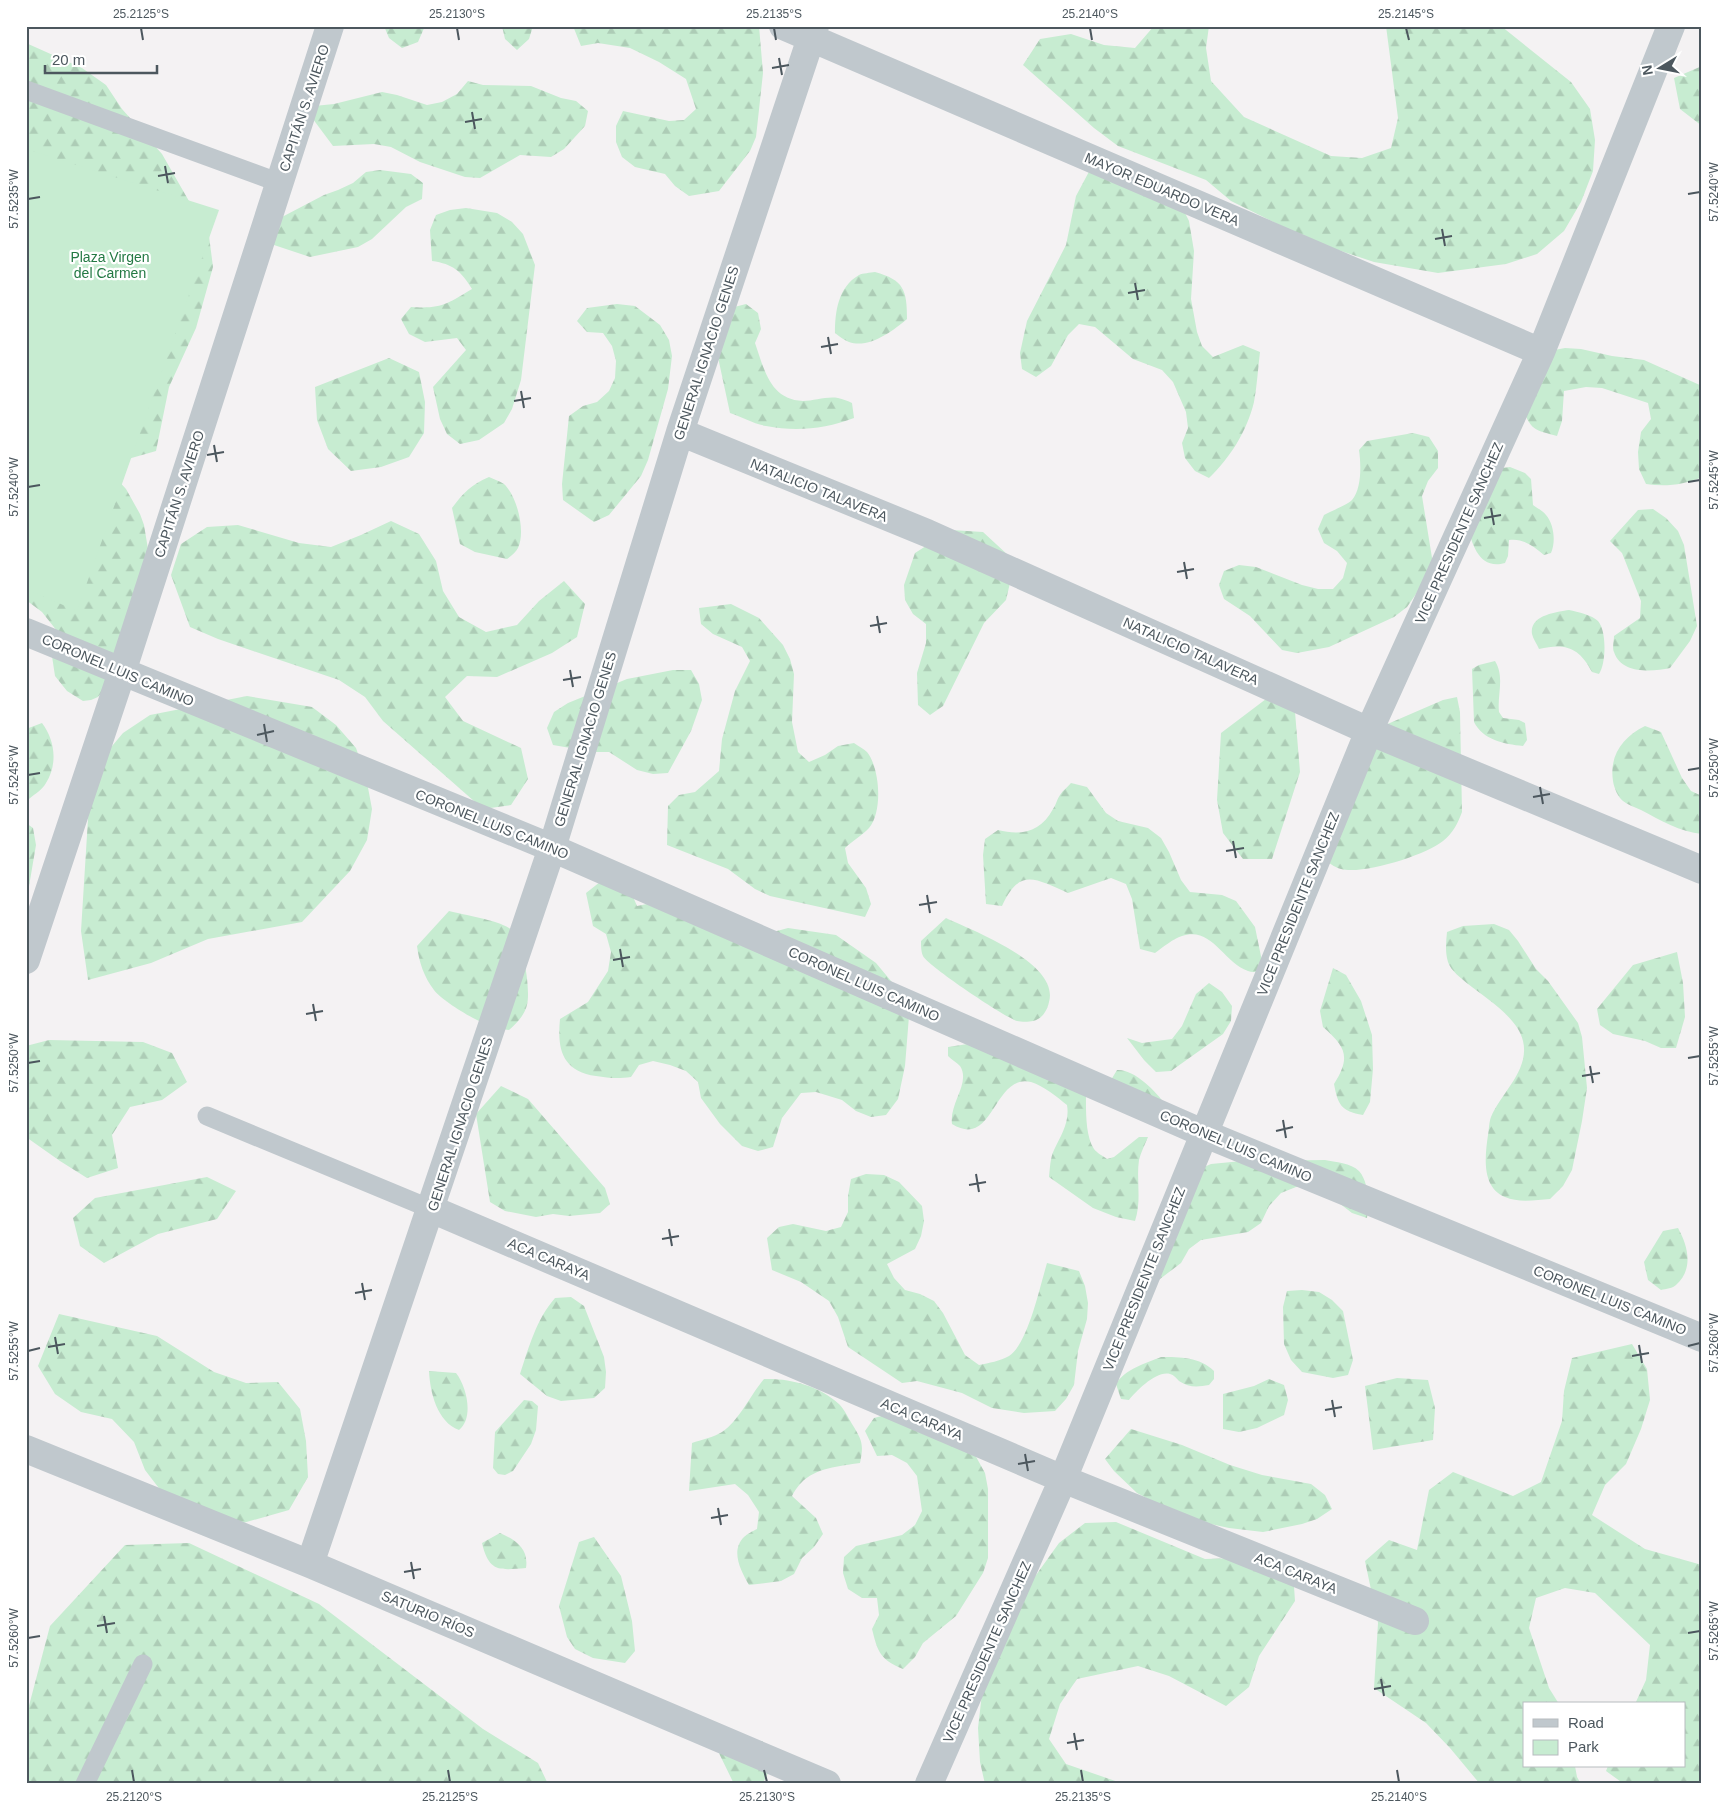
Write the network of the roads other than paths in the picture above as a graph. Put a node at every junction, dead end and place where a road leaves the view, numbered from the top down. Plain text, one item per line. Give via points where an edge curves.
1 (330, 26) edge
2 (783, 26) edge
3 (1671, 26) edge
4 (813, 32) edge
5 (26, 90) edge
6 (280, 183) junction
7 (1541, 352) junction
8 (680, 432) junction
9 (26, 632) edge
10 (122, 672) junction
11 (1369, 731) junction
12 (552, 848) junction
13 (1702, 870) edge
14 (26, 960) edge
15 (207, 1116) dead end
16 (1203, 1133) junction
17 (431, 1209) junction
18 (1702, 1338) edge
19 (26, 1449) edge
20 (1063, 1479) junction
21 (310, 1564) junction
22 (1415, 1620) dead end
23 (143, 1664) dead end
24 (84, 1784) edge
25 (827, 1784) edge
26 (929, 1784) edge

1 - 6 street, CAPITÁN S. AVIERO
2 - 4 street, MAYOR EDUARDO VERA
3 - 7 street, VICE PRESIDENTE SANCHEZ
4 - 7 street, MAYOR EDUARDO VERA
4 - 8 street, GENERAL IGNACIO GENES
5 - 6 lane
6 - 10 street, CAPITÁN S. AVIERO
7 - 11 street, VICE PRESIDENTE SANCHEZ
8 - 11 street, NATALICIO TALAVERA via 927,534
8 - 12 street, GENERAL IGNACIO GENES
9 - 10 street, CORONEL LUIS CAMINO
10 - 12 street, CORONEL LUIS CAMINO
10 - 14 street, CAPITÁN S. AVIERO
11 - 13 street, NATALICIO TALAVERA
11 - 16 street, VICE PRESIDENTE SANCHEZ
12 - 16 street, CORONEL LUIS CAMINO
12 - 17 street, GENERAL IGNACIO GENES
15 - 17 lane
16 - 18 street, CORONEL LUIS CAMINO
16 - 20 street, VICE PRESIDENTE SANCHEZ
17 - 20 street, ACA CARAYA
17 - 21 street, GENERAL IGNACIO GENES
19 - 21 street, SATURIO RÍOS
20 - 22 street, ACA CARAYA
20 - 26 street, VICE PRESIDENTE SANCHEZ
21 - 25 street, SATURIO RÍOS
23 - 24 lane

